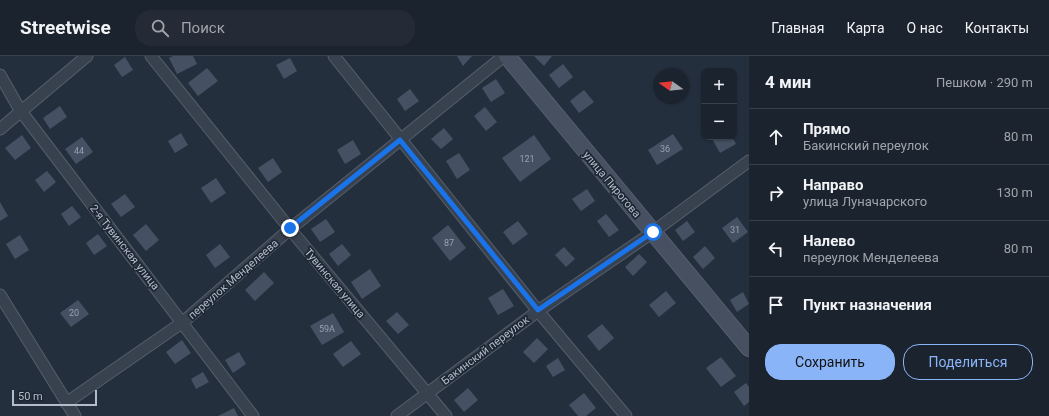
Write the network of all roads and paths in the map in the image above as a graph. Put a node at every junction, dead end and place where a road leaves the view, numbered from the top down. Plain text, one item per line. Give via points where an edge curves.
1 (87, 56) edge
2 (151, 56) edge
3 (334, 56) edge
4 (506, 56) edge
5 (0, 75) edge
6 (20, 110) junction
7 (0, 129) edge
8 (400, 140) junction
9 (749, 160) edge
10 (290, 228) junction
11 (653, 232) junction
12 (0, 296) edge
13 (538, 310) junction
14 (183, 322) junction
15 (749, 348) edge
16 (427, 394) junction
17 (66, 403) junction
18 (75, 416) edge
19 (253, 416) edge
20 (397, 416) edge
21 (446, 416) edge
22 (626, 416) edge

1 - 6 street
2 - 10 street, Тувинская улица
3 - 8 street
4 - 8 street, переулок Менделеева
4 - 11 main road, улица Пирогова
5 - 6 street, 2-я Тувинская улица
6 - 7 street
6 - 14 street, 2-я Тувинская улица
8 - 10 street, переулок Менделеева
8 - 13 street
9 - 11 street, Бакинский переулок
10 - 14 street, переулок Менделеева
10 - 16 street, Тувинская улица
11 - 13 street, Бакинский переулок
11 - 15 main road, улица Пирогова
12 - 17 street
13 - 16 street, Бакинский переулок
13 - 22 street
14 - 17 street, переулок Менделеева
14 - 19 street, 2-я Тувинская улица
16 - 20 street, Бакинский переулок
16 - 21 street, Тувинская улица
17 - 18 street

